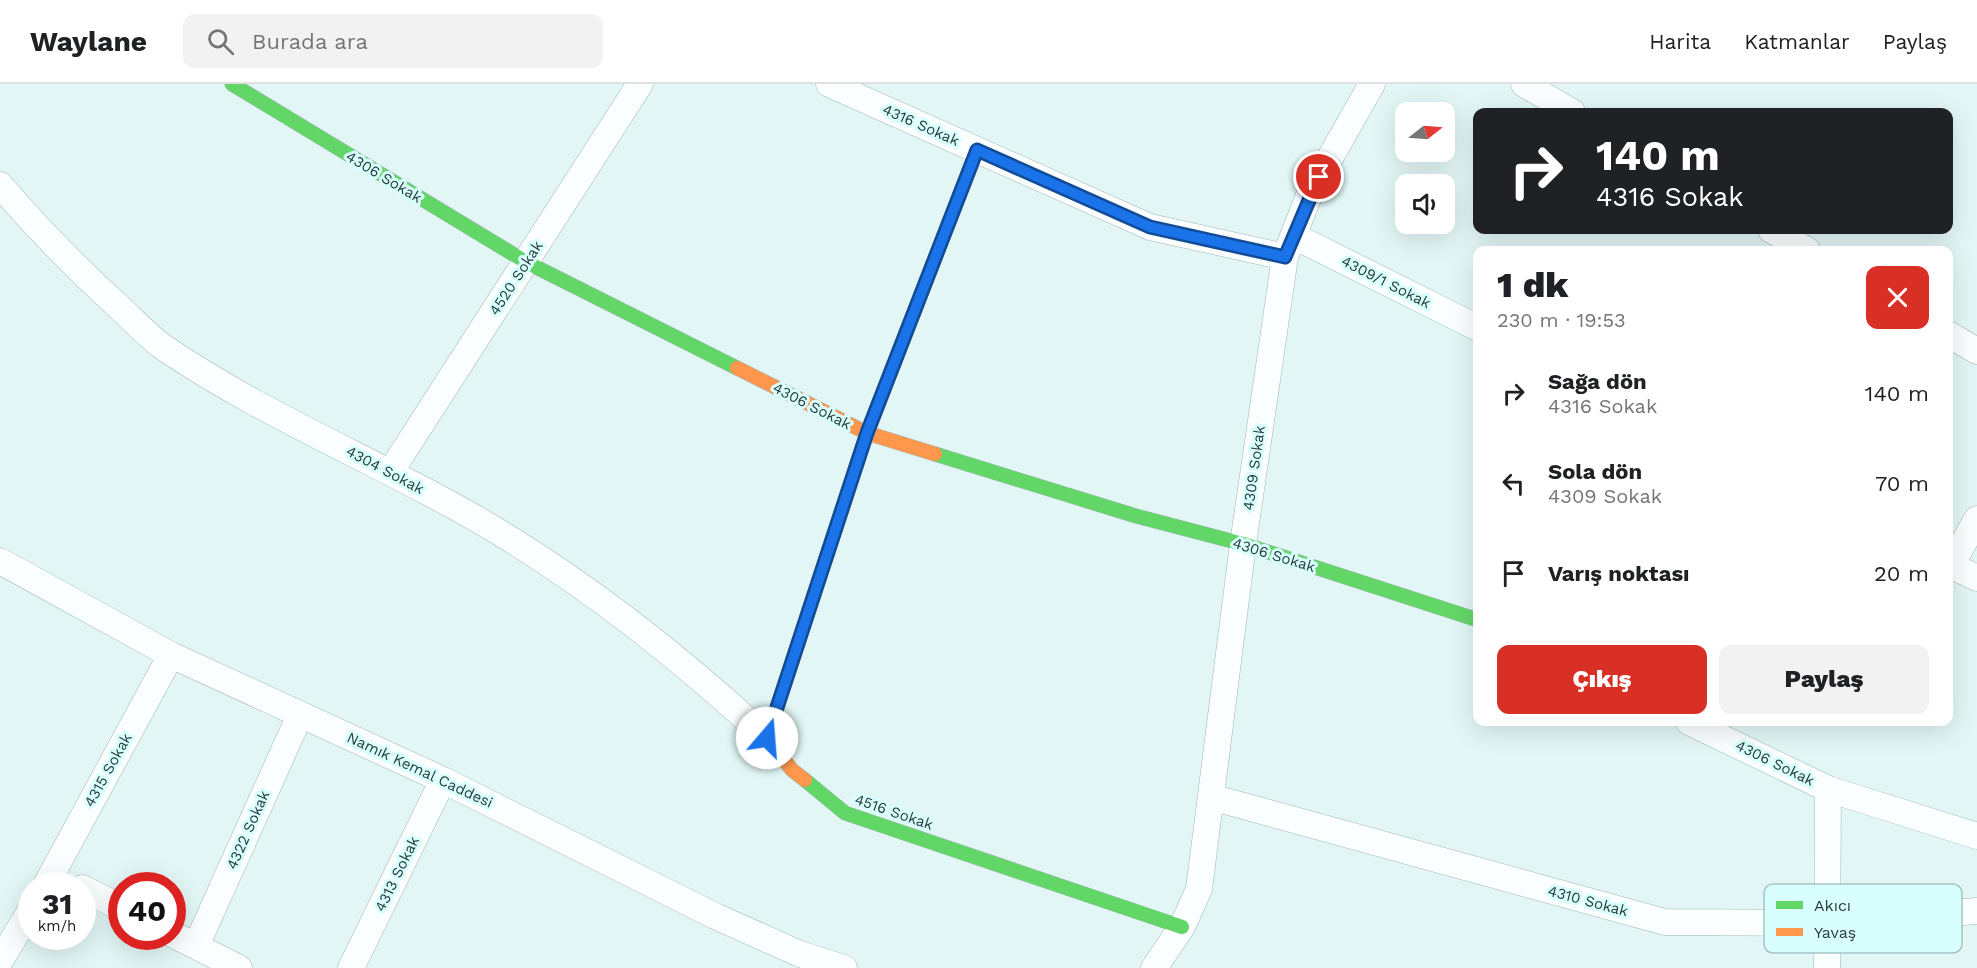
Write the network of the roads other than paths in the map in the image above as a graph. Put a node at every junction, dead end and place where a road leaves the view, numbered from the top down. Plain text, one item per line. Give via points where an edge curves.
1 (232, 84) edge
2 (640, 84) edge
3 (829, 84) edge
4 (1372, 84) edge
5 (1524, 84) edge
6 (1565, 108) edge
7 (977, 150) junction
8 (5, 191) edge
9 (1778, 234) edge
10 (1800, 246) edge
11 (1289, 247) junction
12 (526, 262) junction
13 (1473, 326) edge
14 (1953, 337) edge
15 (1977, 351) edge
16 (867, 433) junction
17 (392, 471) junction
18 (1977, 519) edge
19 (1243, 544) junction
20 (1953, 560) edge
21 (0, 561) edge
22 (1953, 566) edge
23 (1977, 578) edge
24 (1473, 619) edge
25 (171, 656) junction
26 (300, 715) junction
27 (1697, 726) edge
28 (767, 738) junction
29 (443, 780) junction
30 (1828, 789) junction
31 (1210, 796) junction
32 (1977, 836) edge
33 (53, 872) edge
34 (1827, 884) edge
35 (1977, 911) edge
36 (1962, 912) edge
37 (1764, 923) edge
38 (1182, 927) junction
39 (18, 932) edge
40 (186, 941) edge
41 (196, 946) junction
42 (0, 961) edge
43 (796, 961) edge
44 (239, 968) edge
45 (351, 968) edge
46 (844, 968) edge
47 (1154, 968) edge

1 - 12 street, 4306 Sokak
2 - 12 street, 4520 Sokak
3 - 7 street, 4316 Sokak
4 - 11 street, 4309 Sokak via 1310,193
5 - 6 street
7 - 11 street, 4316 Sokak via 1150,227
7 - 16 street
8 - 17 street, 4304 Sokak via 84,275 161,345 262,407
9 - 10 street
11 - 13 street, 4309/1 Sokak
11 - 19 street, 4309 Sokak
12 - 16 street, 4306 Sokak
12 - 17 street, 4520 Sokak
14 - 15 street
16 - 19 street, 4306 Sokak via 1136,516
16 - 28 street
17 - 28 street, 4304 Sokak via 503,535 621,616
18 - 20 street
19 - 24 street, 4306 Sokak
19 - 31 street, 4309 Sokak
21 - 25 street, Namık Kemal Caddesi
22 - 23 street
25 - 26 street, Namık Kemal Caddesi
25 - 33 street, 4315 Sokak
26 - 29 street, Namık Kemal Caddesi
26 - 41 street, 4322 Sokak
27 - 30 street, 4306 Sokak
28 - 38 street, 4516 Sokak via 792,770 845,813
29 - 43 street, Namık Kemal Caddesi via 715,916
29 - 45 street, 4313 Sokak
30 - 32 street
30 - 34 street, 4306 Sokak
31 - 37 street, 4310 Sokak via 1665,922
31 - 38 street, 4309 Sokak via 1199,889
35 - 36 street, 4310 Sokak
38 - 47 street, 4309 Sokak
39 - 42 street
40 - 41 street
41 - 44 street
43 - 46 street, Namık Kemal Caddesi

